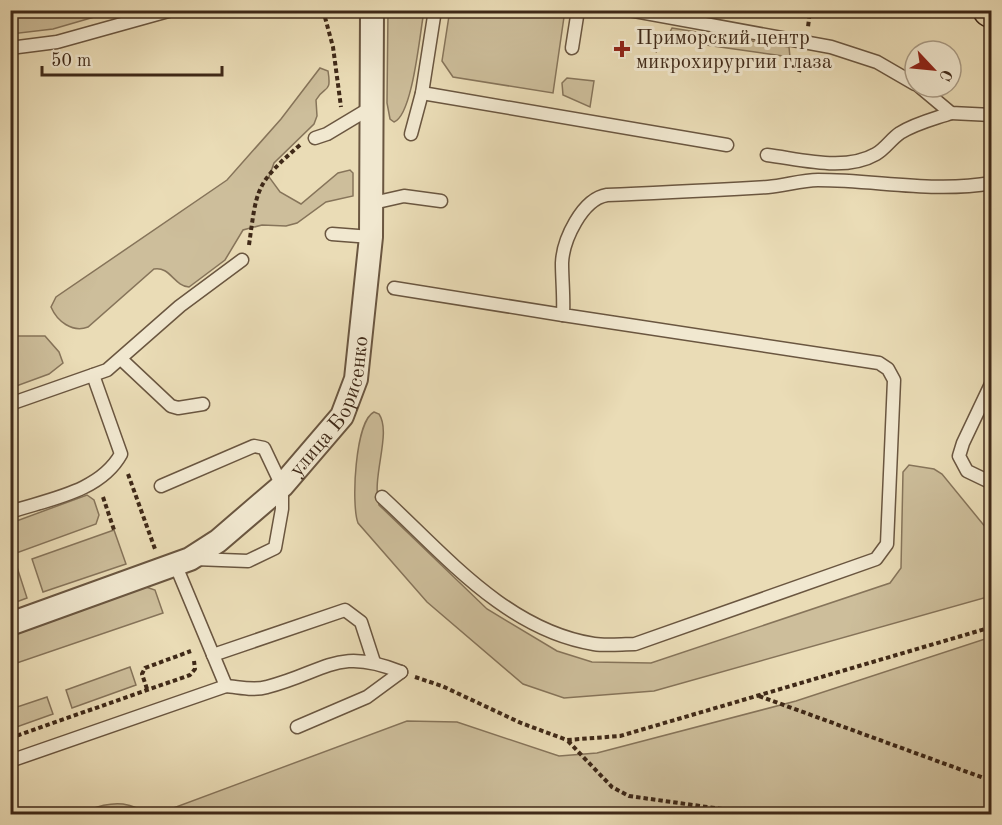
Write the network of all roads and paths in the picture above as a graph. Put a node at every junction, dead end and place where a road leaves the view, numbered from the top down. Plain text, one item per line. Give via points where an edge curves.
1 (172, 10) edge
2 (323, 10) edge
3 (372, 10) edge
4 (435, 10) edge
5 (578, 10) edge
6 (629, 10) edge
7 (10, 48) edge
8 (572, 48) dead end
9 (903, 77) edge
10 (422, 93) junction
11 (934, 99) edge
12 (373, 106) junction
13 (951, 113) junction
14 (992, 115) edge
15 (343, 124) junction
16 (411, 134) dead end
17 (315, 138) joint
18 (727, 145) dead end
19 (767, 155) dead end
20 (992, 183) edge
21 (441, 201) dead end
22 (373, 203) junction
23 (332, 234) dead end
24 (371, 237) junction
25 (242, 260) joint
26 (394, 288) dead end
27 (563, 315) junction
28 (121, 360) junction
29 (93, 375) junction
30 (992, 382) edge
31 (10, 404) edge
32 (203, 404) dead end
33 (121, 454) junction
34 (98, 482) junction
35 (992, 483) edge
36 (161, 486) dead end
37 (282, 486) junction
38 (382, 497) dead end
39 (10, 512) edge
40 (114, 530) dead end
41 (176, 565) junction
42 (10, 624) edge
43 (992, 627) edge
44 (187, 640) dead end
45 (191, 651) junction
46 (213, 655) junction
47 (374, 662) junction
48 (401, 672) junction
49 (226, 686) junction
50 (147, 689) junction
51 (759, 696) junction
52 (297, 727) dead end
53 (10, 738) edge
54 (567, 740) junction
55 (10, 761) edge
56 (992, 781) edge
57 (757, 814) edge

1 - 7 lane via 57,42
2 - 15 path via 333,47
3 - 12 street, улица Борисенко
4 - 10 lane
5 - 8 lane
6 - 9 lane via 831,47 877,62
10 - 16 lane
10 - 18 lane
11 - 13 lane
12 - 15 lane
12 - 22 street, улица Борисенко
13 - 14 lane
13 - 19 lane via 898,134 877,154 862,160 835,162
15 - 17 lane
17 - 25 path via 269,172 260,186 249,246
20 - 27 lane via 916,188 881,182 814,180 770,187 602,196 581,215 565,248
21 - 22 lane via 404,196
22 - 24 street, улица Борисенко
23 - 24 lane
24 - 37 street, улица Борисенко via 351,398 330,433
25 - 28 lane via 180,306
26 - 27 lane
27 - 38 lane via 868,361 888,369 894,380 887,544 883,552 876,560 635,644 594,644 560,634 493,599
28 - 29 lane
28 - 32 lane via 171,406
29 - 31 lane
29 - 33 lane
30 - 35 lane via 959,456 967,471
33 - 34 lane
33 - 41 path
34 - 39 lane
34 - 40 path
36 - 37 lane via 260,445
37 - 41 street, улица Борисенко via 218,541
37 - 41 lane via 279,531 275,548 270,552 248,561
41 - 42 street, улица Борисенко
41 - 46 lane
43 - 51 path
44 - 45 path
45 - 50 path via 195,666 190,675
45 - 50 path via 145,668 142,674
46 - 47 lane via 345,610 361,622
46 - 49 lane
47 - 48 lane
47 - 49 lane via 344,660 266,688
48 - 52 lane via 367,697
48 - 54 path
49 - 55 lane
50 - 53 path
51 - 54 path via 620,736
51 - 56 path
54 - 57 path via 612,787 629,796

